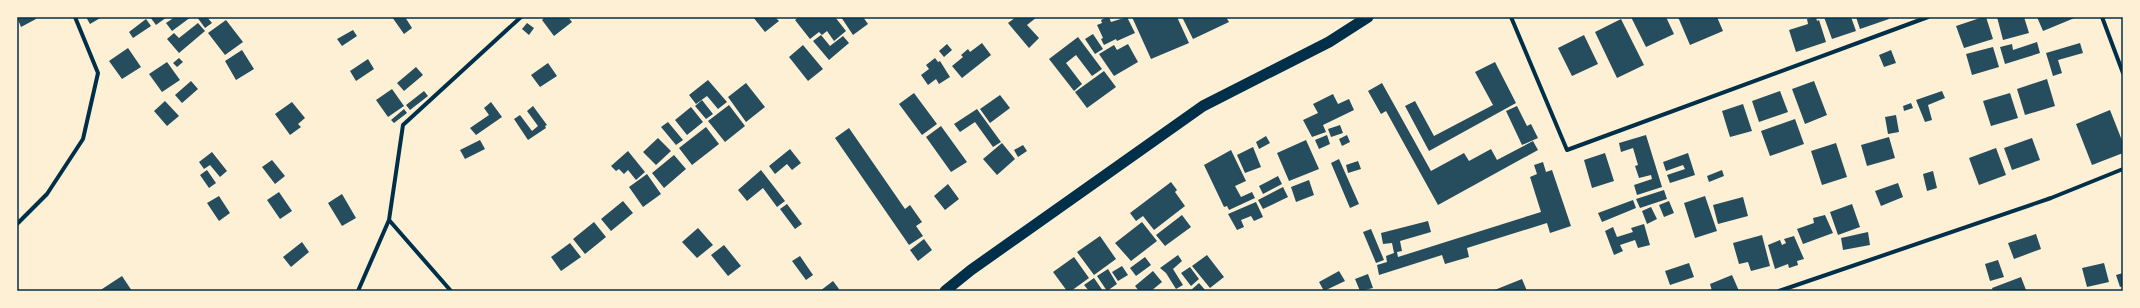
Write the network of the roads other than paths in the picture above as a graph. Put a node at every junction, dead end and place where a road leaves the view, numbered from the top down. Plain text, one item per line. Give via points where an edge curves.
1 (75, 17) edge
2 (521, 17) edge
3 (1368, 17) edge
4 (1511, 17) edge
5 (1928, 17) edge
6 (2102, 17) edge
7 (2123, 74) edge
8 (2123, 169) edge
9 (389, 220) junction
10 (17, 224) edge
11 (358, 291) edge
12 (451, 291) edge
13 (945, 291) edge
14 (1779, 291) edge

1 - 10 street via 98,73 82,140 47,194
2 - 9 street via 403,125
3 - 13 highway via 1330,42 1203,106 970,270
4 - 5 street via 1567,150
6 - 7 street
8 - 14 street via 2051,198
9 - 11 street
9 - 12 street

